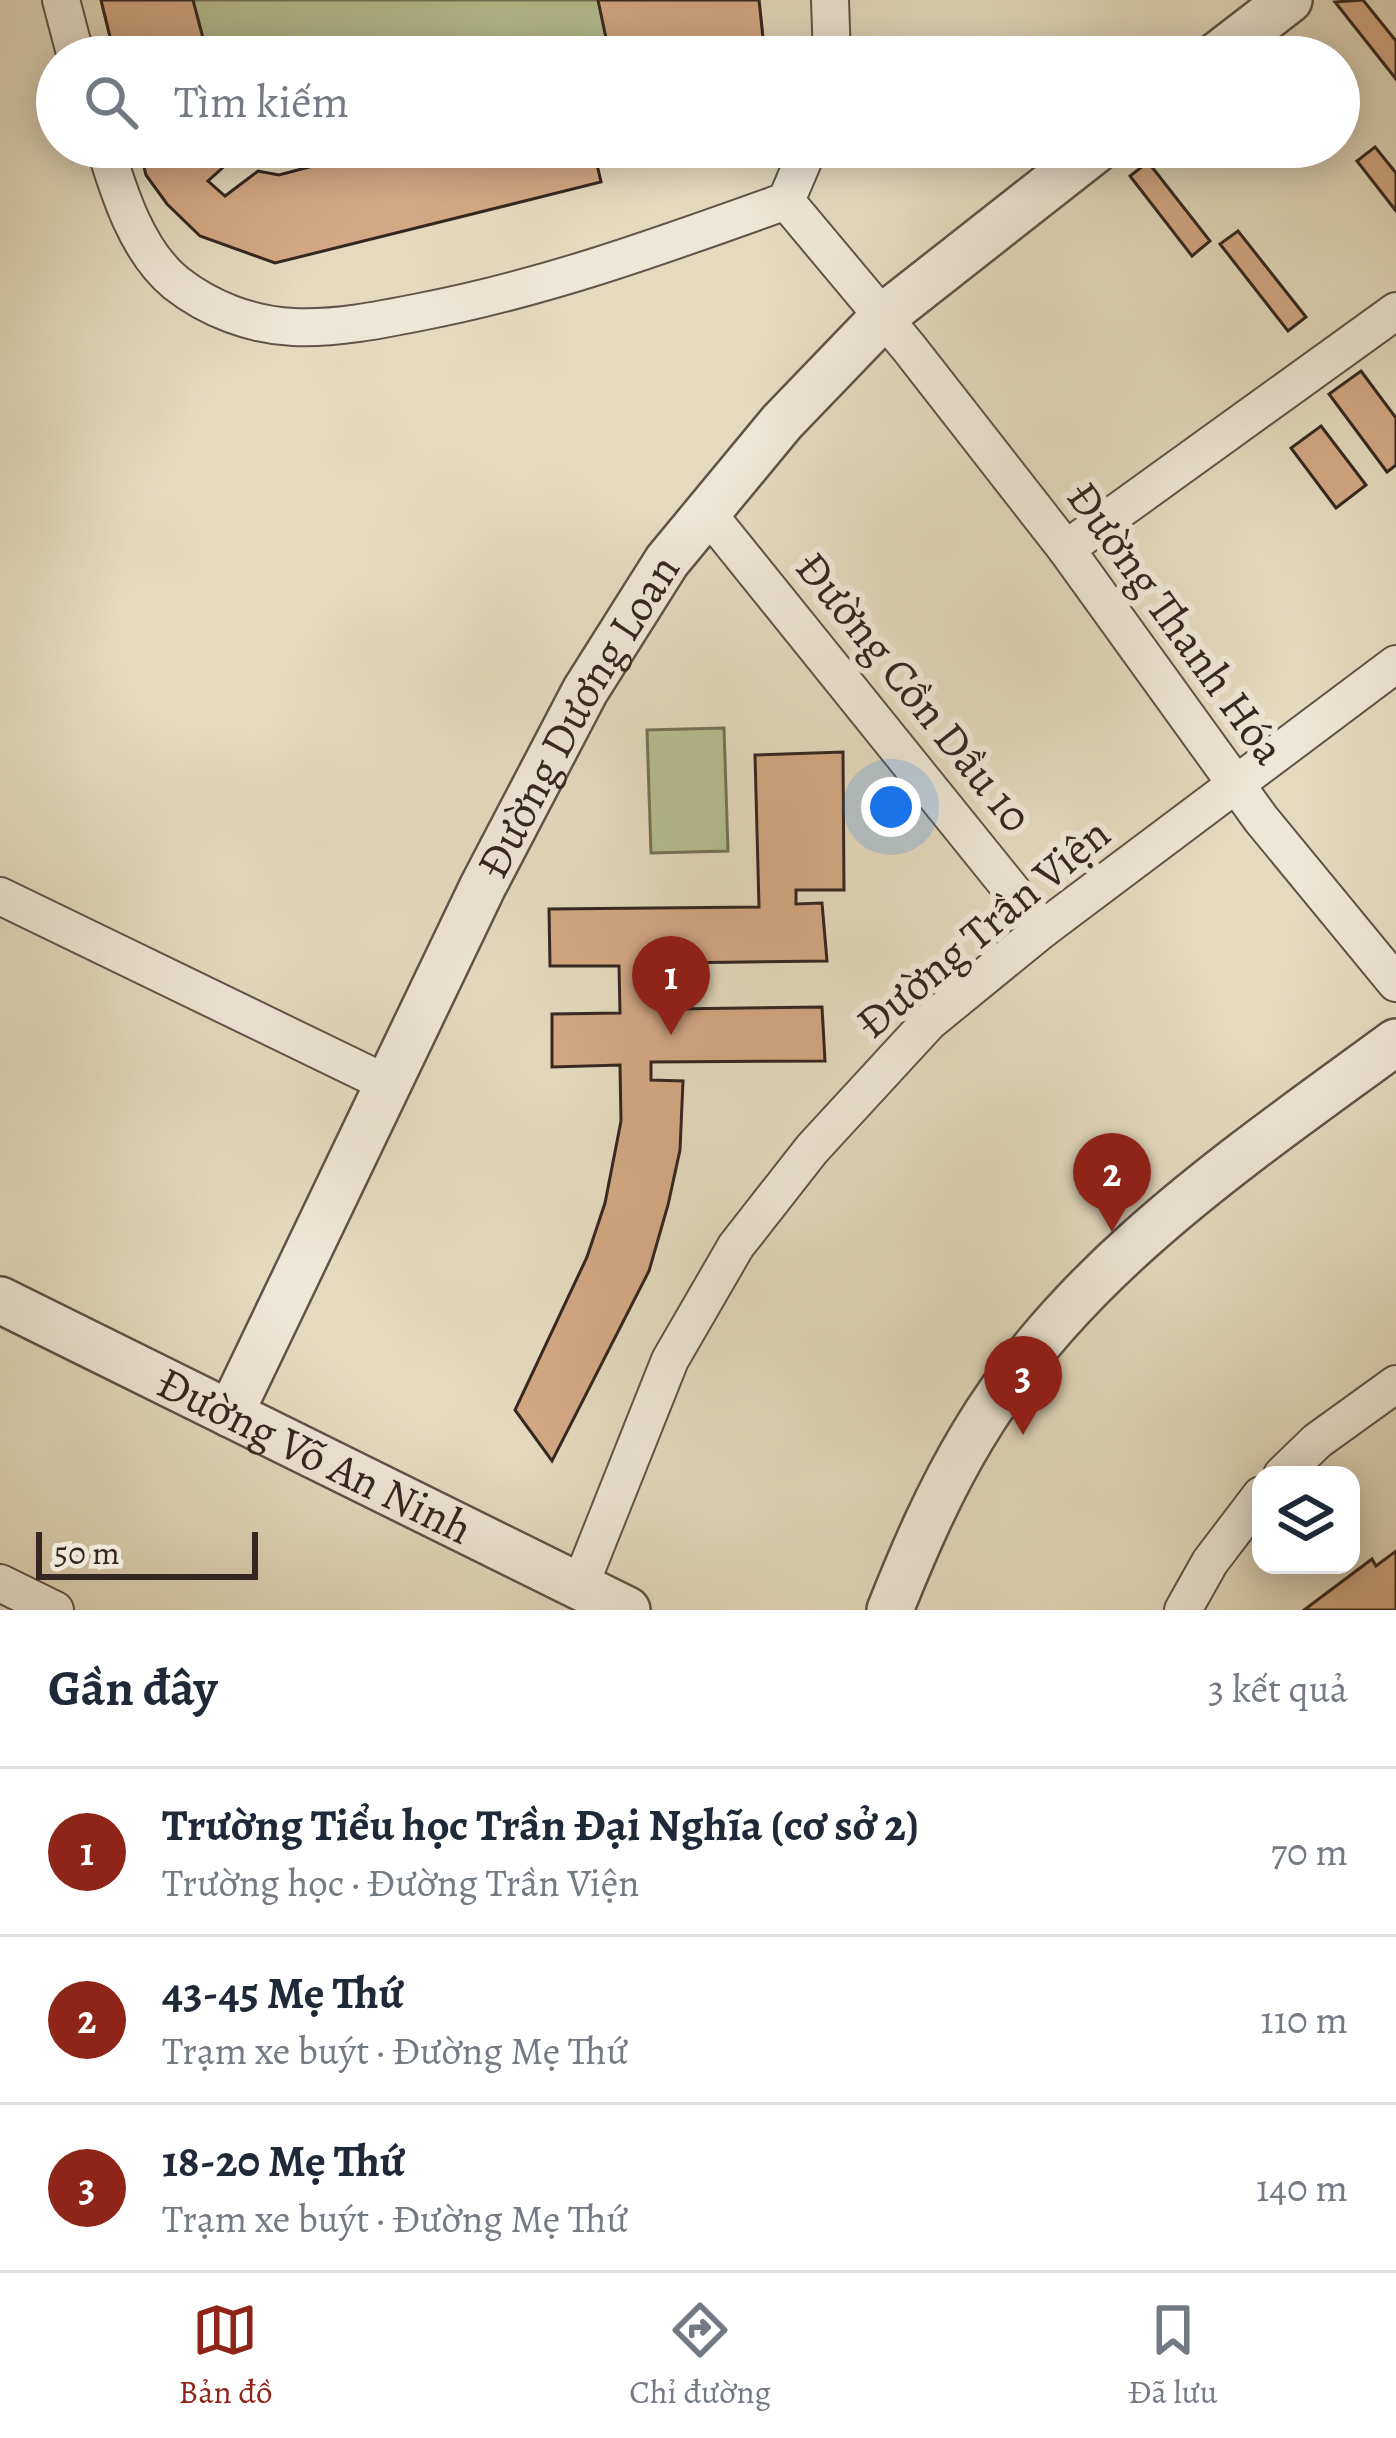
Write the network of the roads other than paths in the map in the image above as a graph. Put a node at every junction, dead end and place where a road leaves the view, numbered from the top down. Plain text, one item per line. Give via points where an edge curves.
1 (61, 0) edge
2 (830, 0) edge
3 (1289, 0) edge
4 (70, 36) edge
5 (831, 36) edge
6 (1242, 36) edge
7 (112, 168) edge
8 (800, 168) edge
9 (1072, 168) edge
10 (786, 201) junction
11 (1396, 311) edge
12 (884, 316) junction
13 (709, 515) junction
14 (1066, 549) junction
15 (1396, 664) edge
16 (1237, 785) junction
17 (0, 896) edge
18 (1043, 929) junction
19 (1396, 983) edge
20 (1396, 1042) edge
21 (388, 1084) junction
22 (0, 1300) edge
23 (1393, 1393) edge
24 (230, 1414) junction
25 (1291, 1466) edge
26 (1252, 1507) edge
27 (0, 1583) edge
28 (579, 1588) junction
29 (55, 1610) edge
30 (627, 1610) edge
31 (890, 1610) edge
32 (1183, 1610) edge

1 - 4 street
2 - 5 street
3 - 6 street
7 - 10 street via 122,201 171,279 239,318 294,327 469,303
8 - 10 street
9 - 12 street, Đường Dương Loan
10 - 12 street, Đường Thanh Hóa
11 - 14 street
12 - 13 street, Đường Dương Loan via 782,422
12 - 14 street, Đường Thanh Hóa
13 - 18 street, Đường Cồn Dầu 10
13 - 21 street, Đường Dương Loan via 667,561 585,691
14 - 16 street, Đường Thanh Hóa
15 - 16 street, Đường Trần Viện
16 - 18 street, Đường Trần Viện
16 - 19 street, Đường Thanh Hóa
17 - 21 street
18 - 28 street, Đường Trần Viện via 929,1022 812,1148 736,1246 670,1360
20 - 31 street via 1114,1262 1035,1348 974,1434
21 - 24 street, Đường Dương Loan
22 - 24 street, Đường Võ An Ninh
23 - 25 street
24 - 28 street, Đường Võ An Ninh
26 - 32 street
27 - 29 street
28 - 30 street, Đường Võ An Ninh

